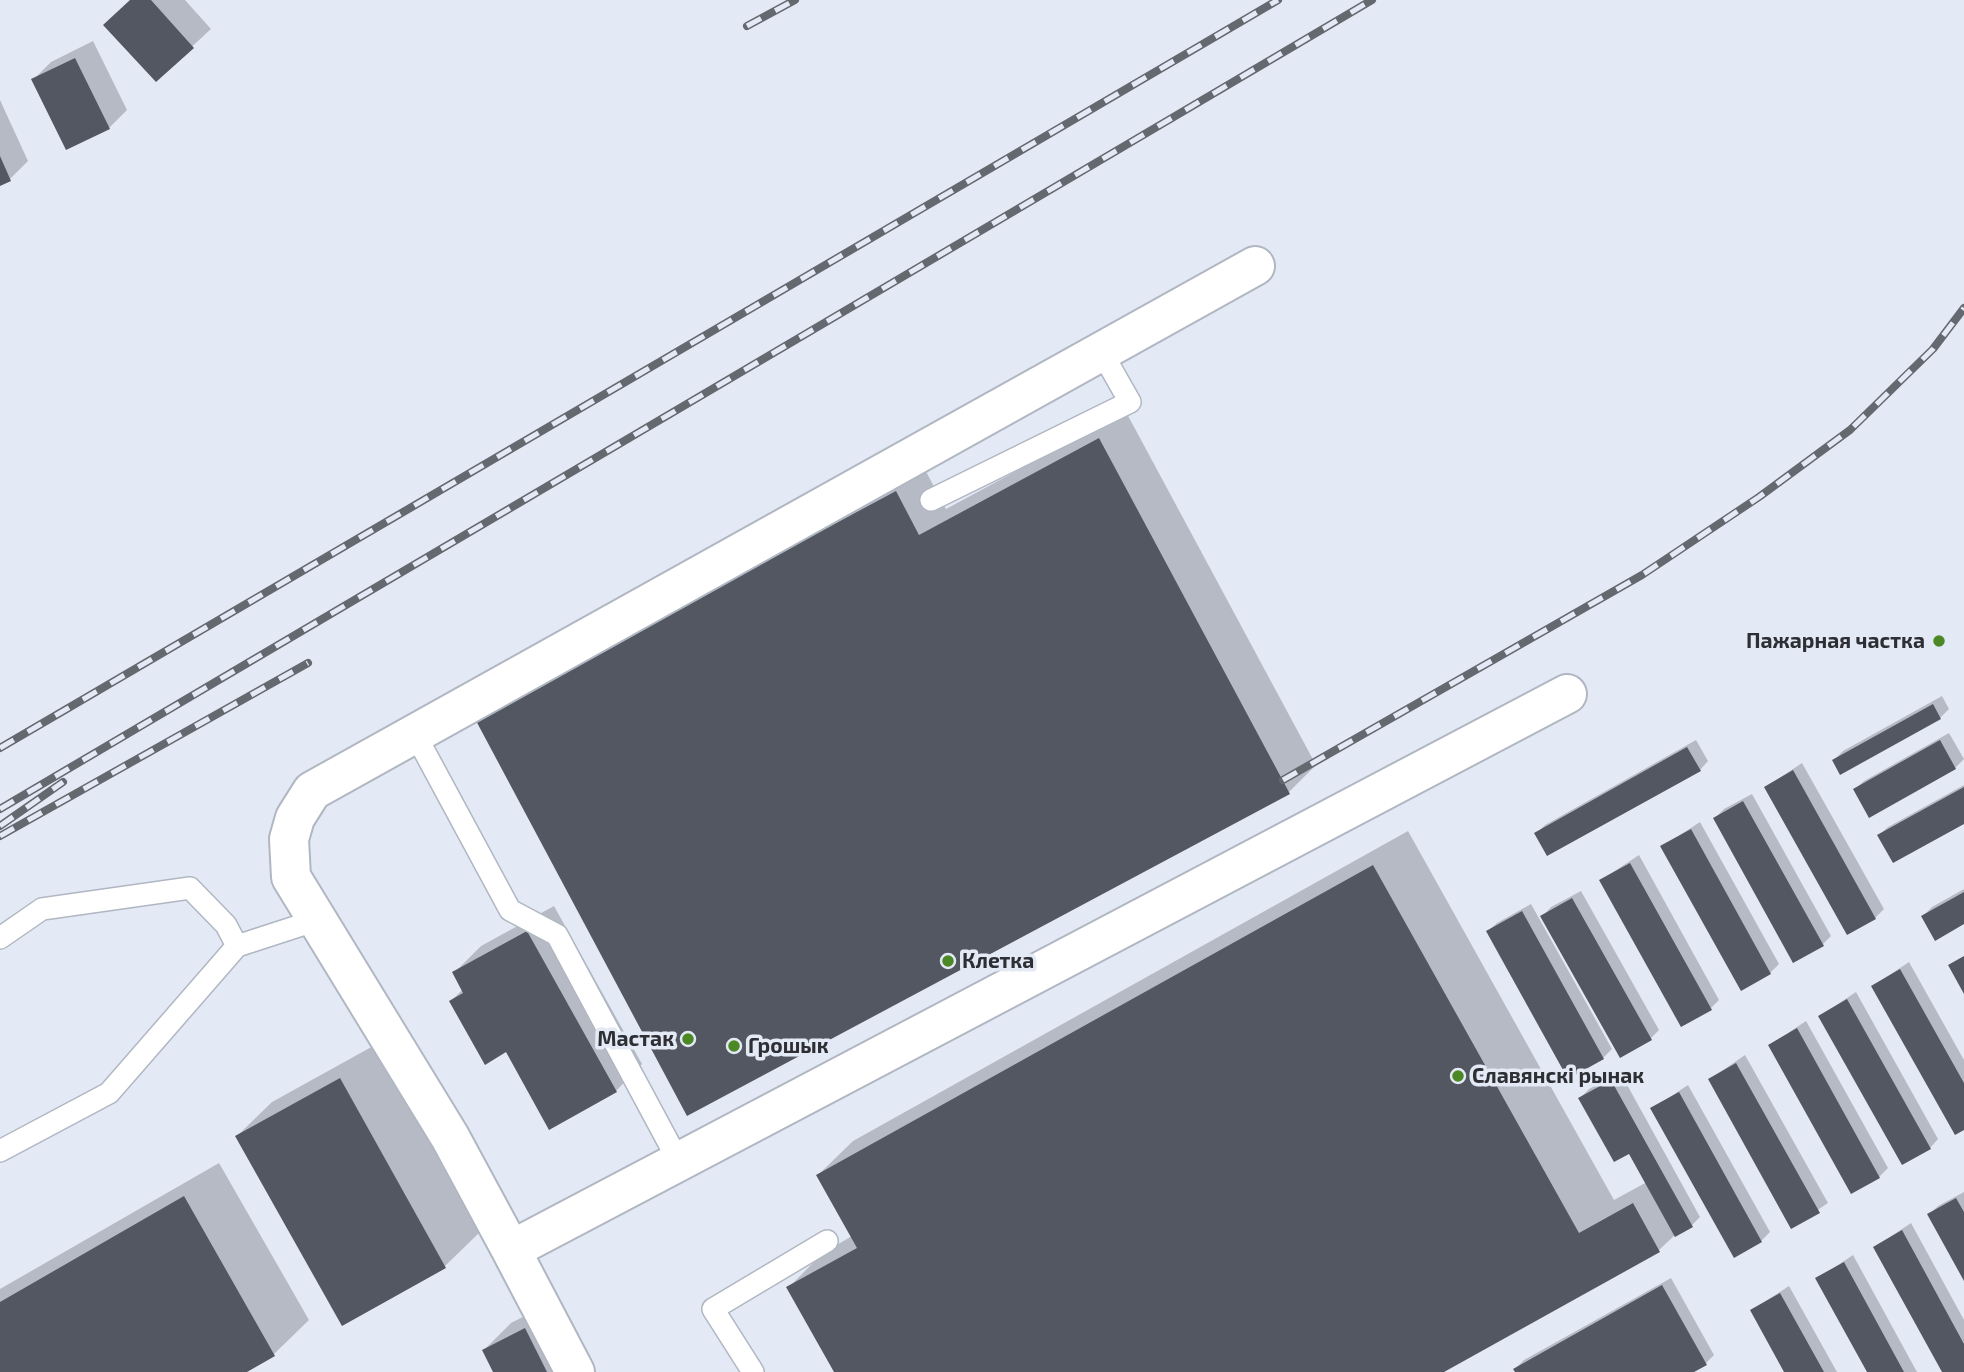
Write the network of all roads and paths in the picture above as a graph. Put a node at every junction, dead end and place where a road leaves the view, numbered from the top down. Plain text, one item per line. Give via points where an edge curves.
1 (1255, 266) dead end
2 (1101, 351) junction
3 (931, 500) dead end
4 (1567, 695) dead end
5 (415, 734) junction
6 (317, 920) junction
7 (0, 938) edge
8 (237, 946) junction
9 (0, 1152) edge
10 (679, 1161) junction
11 (827, 1241) dead end
12 (512, 1250) junction
13 (575, 1372) edge
14 (753, 1372) edge

1 - 2 street
2 - 3 lane via 1130,401
2 - 5 street
4 - 10 street
5 - 6 street via 312,791 295,818 289,839 291,877
5 - 10 lane via 510,910 557,935
6 - 8 lane
6 - 12 street via 450,1137
7 - 8 lane via 42,909 190,888 226,925
8 - 9 lane via 109,1093
10 - 12 street
11 - 14 lane via 713,1310
12 - 13 street

